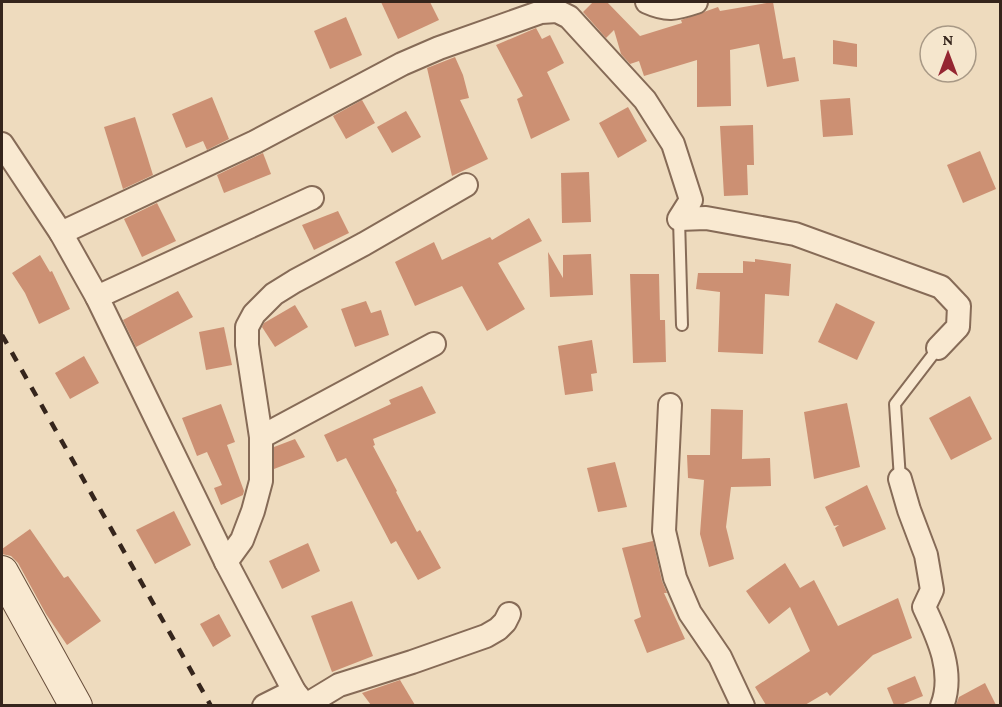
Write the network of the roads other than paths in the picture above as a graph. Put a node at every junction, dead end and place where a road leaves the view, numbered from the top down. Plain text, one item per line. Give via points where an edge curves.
1 (647, 2) edge
2 (696, 2) edge
3 (563, 6) edge
4 (2, 144) edge
5 (466, 185) dead end
6 (312, 198) dead end
7 (679, 219) junction
8 (61, 233) junction
9 (97, 297) junction
10 (682, 325) dead end
11 (434, 344) dead end
12 (938, 348) joint
13 (670, 405) dead end
14 (261, 437) junction
15 (900, 479) joint
16 (226, 562) junction
17 (2, 572) edge
18 (509, 614) dead end
19 (302, 700) edge
20 (76, 705) edge
21 (264, 705) edge
22 (743, 705) edge
23 (942, 705) edge

1 - 2 street via 665,9
3 - 7 street via 568,17 645,100 673,144 691,200
3 - 8 street via 402,64 255,142
4 - 8 street
5 - 14 street via 295,281 274,294 254,314 247,327 247,345
6 - 9 street
7 - 10 lane
7 - 12 street via 706,219 795,234 941,287 959,306 958,327
8 - 9 street
9 - 16 street
11 - 14 street
12 - 15 lane via 895,404
13 - 22 street via 664,531 675,578 690,613 720,657
14 - 16 street via 261,481 253,511 242,540
15 - 23 street via 926,555 932,590 924,607 946,669
16 - 19 street
17 - 20 main road
18 - 19 street via 506,622 486,636
19 - 21 street

